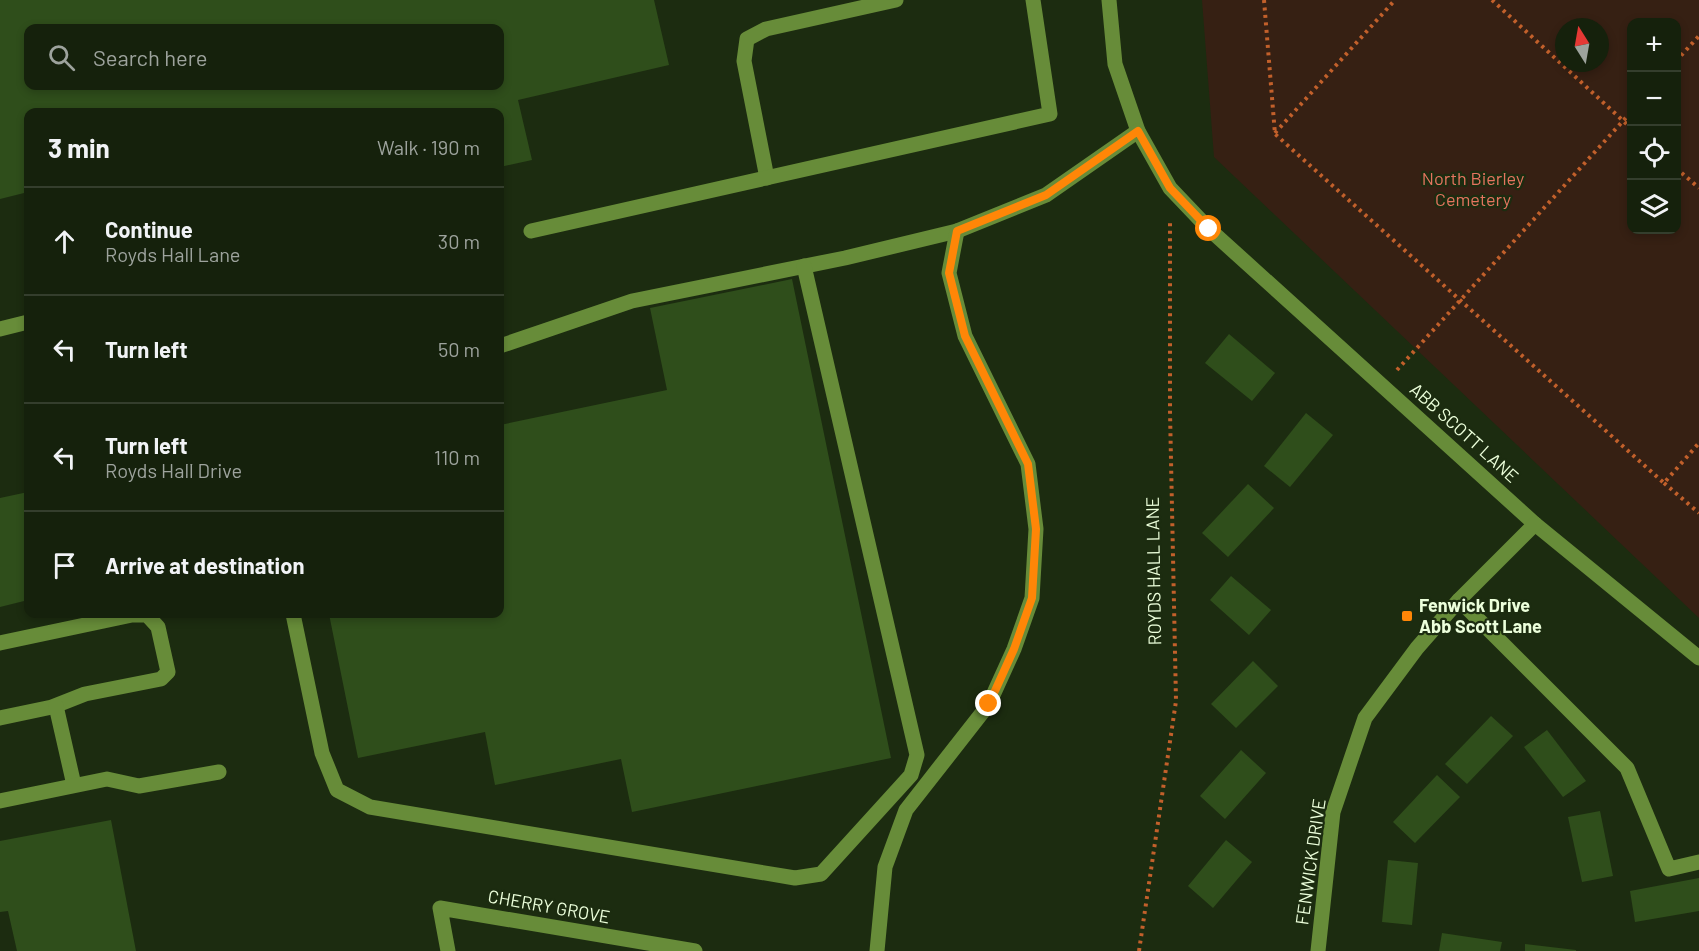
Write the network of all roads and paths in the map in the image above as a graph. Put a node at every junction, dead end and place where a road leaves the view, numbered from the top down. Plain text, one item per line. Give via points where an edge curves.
1 (896, 0) edge
2 (1033, 0) edge
3 (1109, 0) edge
4 (1264, 0) edge
5 (1395, 0) edge
6 (1492, 0) edge
7 (1699, 36) edge
8 (1681, 56) edge
9 (1627, 116) edge
10 (1622, 121) junction
11 (1628, 126) edge
12 (1138, 131) junction
13 (1275, 134) junction
14 (1681, 172) edge
15 (767, 178) junction
16 (1170, 188) junction
17 (1699, 188) edge
18 (531, 231) dead end
19 (957, 231) junction
20 (804, 266) junction
21 (1460, 301) junction
22 (24, 323) edge
23 (0, 329) edge
24 (504, 345) edge
25 (1383, 386) junction
26 (1699, 443) edge
27 (1664, 483) junction
28 (1699, 513) edge
29 (1535, 524) junction
30 (1459, 600) junction
31 (118, 618) edge
32 (153, 618) edge
33 (294, 618) edge
34 (0, 643) edge
35 (1699, 658) edge
36 (56, 706) junction
37 (0, 718) edge
38 (219, 772) dead end
39 (74, 785) junction
40 (0, 801) edge
41 (1699, 862) edge
42 (448, 951) edge
43 (695, 951) edge
44 (877, 951) edge
45 (1138, 951) edge
46 (1318, 951) edge

1 - 15 street via 766,29 747,39 744,61
2 - 15 street via 1050,114
3 - 12 street via 1115,64
4 - 13 path
5 - 13 path
6 - 10 path
7 - 8 path
9 - 10 path
10 - 11 path
10 - 21 path
12 - 16 street
12 - 19 street via 1046,195
13 - 21 path
14 - 17 path
15 - 18 street
16 - 25 street, ABB SCOTT LANE via 1209,229
16 - 45 path, ROYDS HALL LANE via 1176,701
19 - 20 street
19 - 44 street via 949,273 965,336 1028,464 1036,529 1032,598 989,704 906,810 885,867
20 - 24 street via 632,301
20 - 33 street via 917,755 911,775 821,874 795,878 370,807 337,790 322,753
21 - 25 path
21 - 27 path
22 - 23 street
25 - 29 street, ABB SCOTT LANE
26 - 27 path
27 - 28 path
29 - 30 street, FENWICK DRIVE
29 - 35 street, ABB SCOTT LANE
30 - 41 street via 1627,768 1669,869
30 - 46 street, FENWICK DRIVE via 1365,718 1333,813
31 - 34 street
32 - 36 street via 168,672 161,680 85,694
36 - 37 street
36 - 39 street
38 - 39 street via 139,786 107,779
39 - 40 street
42 - 43 street, CHERRY GROVE via 440,908

